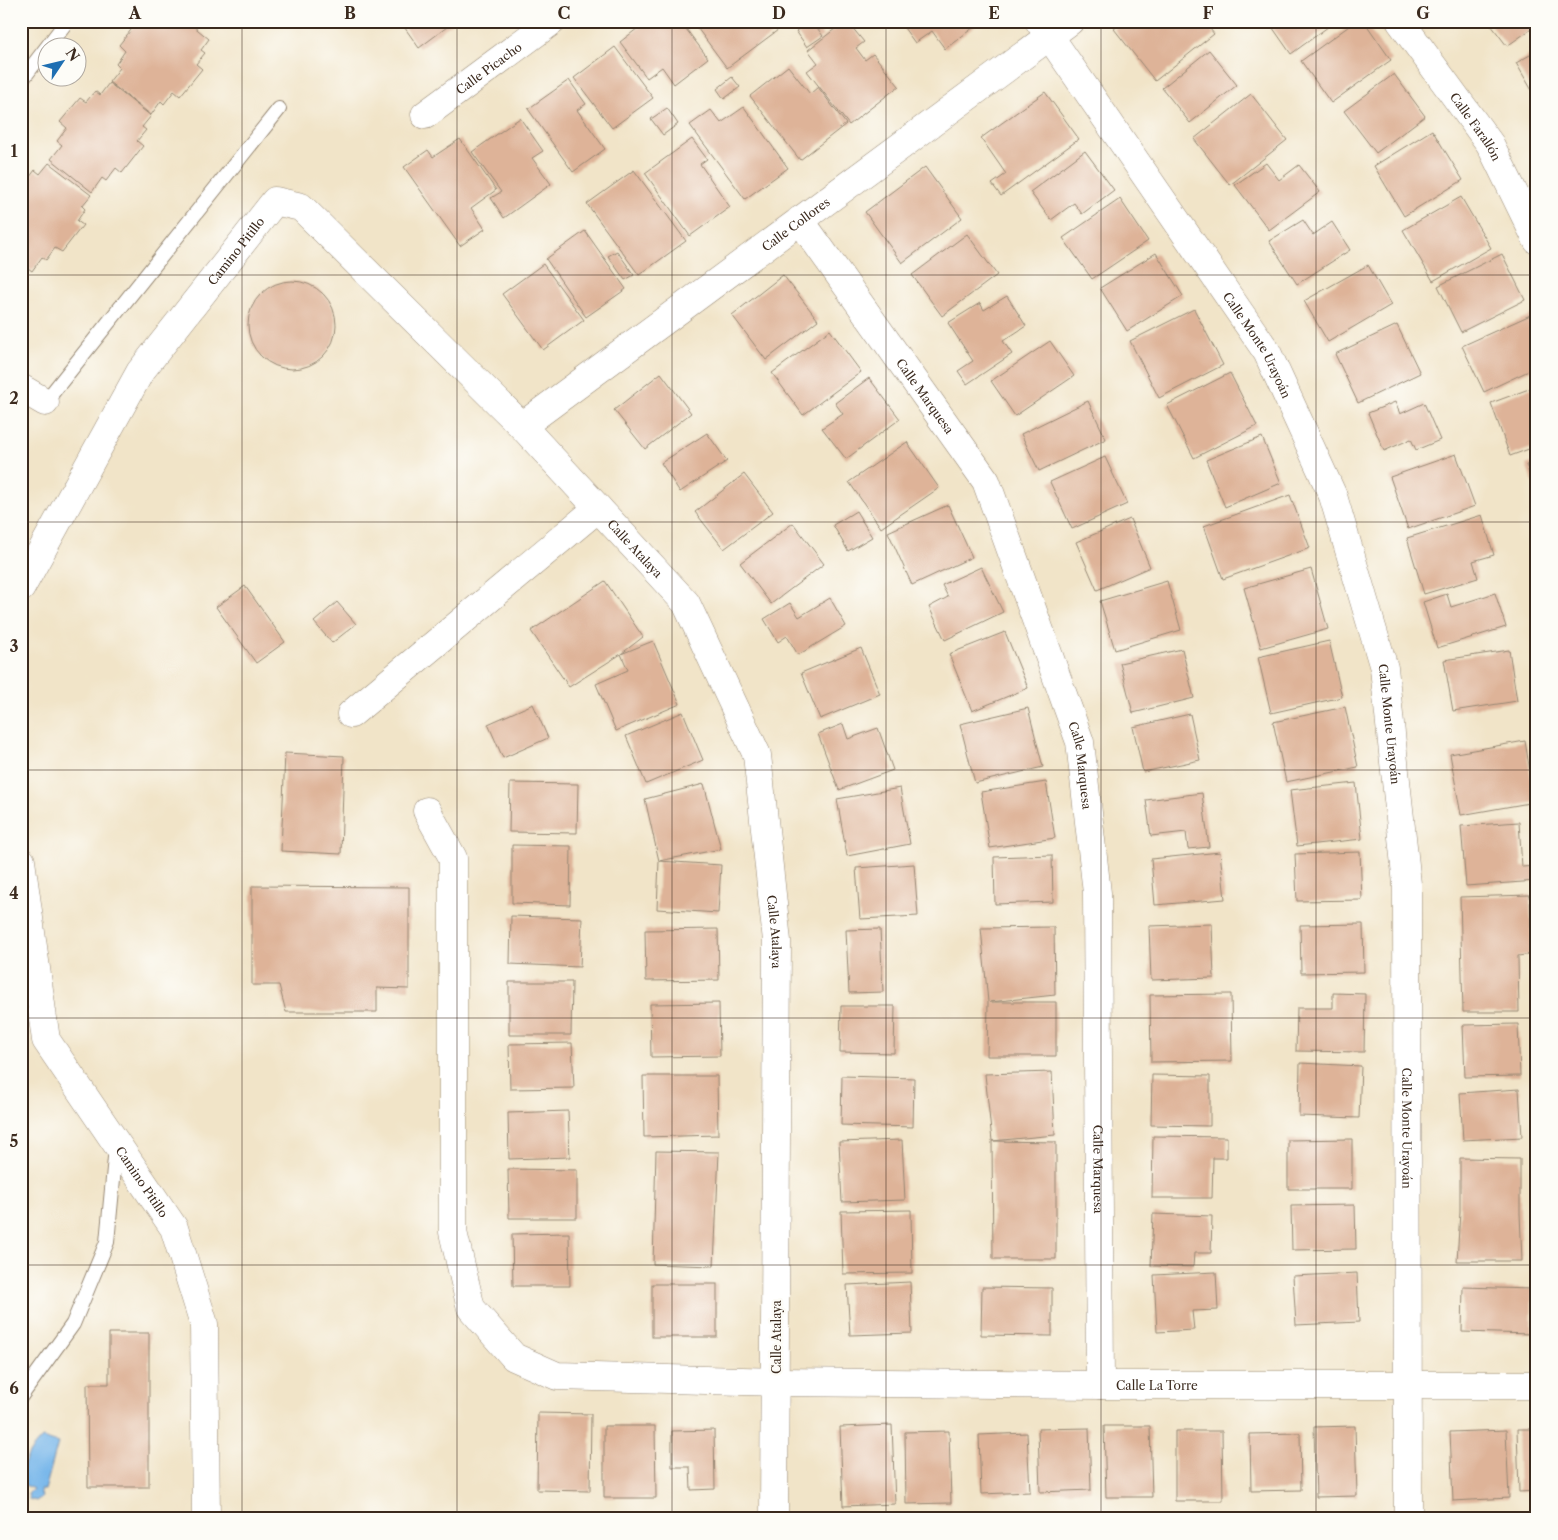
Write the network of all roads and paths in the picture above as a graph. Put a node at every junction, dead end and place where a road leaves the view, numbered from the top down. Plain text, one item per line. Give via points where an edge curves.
1 (67, 21) edge
2 (552, 21) edge
3 (1400, 21) edge
4 (1053, 26) edge
5 (21, 81) edge
6 (279, 109) dead end
7 (425, 115) dead end
8 (800, 220) junction
9 (1537, 240) edge
10 (21, 388) edge
11 (44, 402) joint
12 (522, 426) junction
13 (598, 508) junction
14 (21, 588) edge
15 (351, 714) dead end
16 (427, 812) dead end
17 (21, 862) edge
18 (116, 1143) junction
19 (775, 1382) junction
20 (1100, 1385) junction
21 (1407, 1385) junction
22 (1537, 1386) edge
23 (21, 1396) edge
24 (206, 1519) edge
25 (774, 1519) edge
26 (1408, 1519) edge

1 - 5 lane
2 - 7 street, Calle Picacho
3 - 9 street, Calle Farallón via 1490,144
4 - 8 street, Calle Collores
4 - 21 street, Calle Monte Urayoán via 1267,352 1333,496 1384,668 1407,884
6 - 11 lane
8 - 12 street, Calle Collores
8 - 20 street, Calle Marquesa via 986,481 1080,742 1097,893
10 - 11 street
12 - 13 street, Calle Atalaya
12 - 14 street, Camino Pitillo via 301,207 275,202 140,372
13 - 15 street
13 - 19 street, Calle Atalaya via 686,604 757,755 778,940
16 - 19 street, Calle La Torre via 453,858 453,1232 471,1308 514,1357 557,1376
17 - 18 street, Camino Pitillo via 46,1040
18 - 23 lane via 107,1242 72,1324
18 - 24 street, Camino Pitillo via 174,1228 204,1324
19 - 20 street, Calle La Torre
19 - 25 street, Calle Atalaya
20 - 21 street, Calle La Torre
21 - 22 street, Calle La Torre
21 - 26 street, Calle Monte Urayoán

